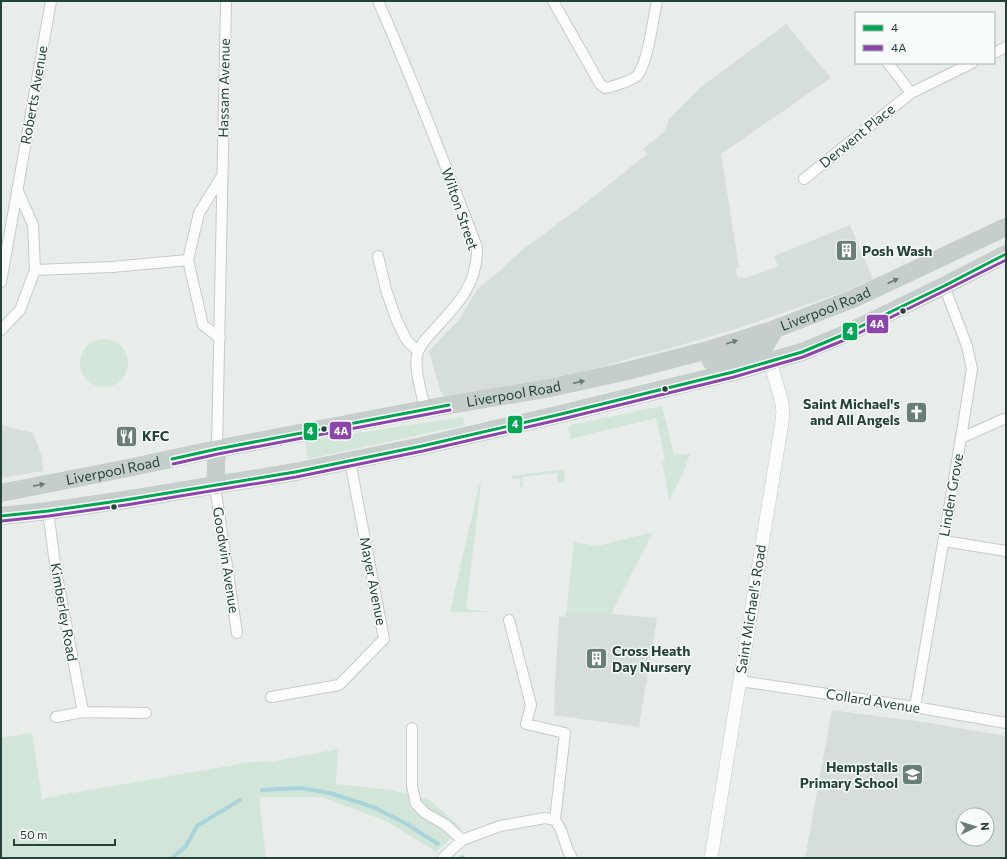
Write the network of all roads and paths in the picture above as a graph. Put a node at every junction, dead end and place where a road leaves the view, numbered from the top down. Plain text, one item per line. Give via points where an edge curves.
1 (51, 1) edge
2 (226, 1) edge
3 (378, 1) edge
4 (553, 1) edge
5 (657, 1) edge
6 (1006, 47) edge
7 (995, 52) edge
8 (889, 64) edge
9 (970, 64) edge
10 (911, 93) junction
11 (222, 176) junction
12 (804, 179) dead end
13 (17, 190) junction
14 (1006, 227) edge
15 (1006, 254) edge
16 (378, 256) dead end
17 (188, 260) junction
18 (35, 270) junction
19 (1, 282) edge
20 (944, 286) junction
21 (775, 329) junction
22 (1, 330) edge
23 (220, 338) junction
24 (418, 351) junction
25 (767, 354) junction
26 (628, 371) junction
27 (425, 409) junction
28 (1006, 418) edge
29 (961, 438) junction
30 (217, 450) junction
31 (350, 461) junction
32 (215, 486) junction
33 (1, 493) edge
34 (48, 511) junction
35 (1, 516) edge
36 (944, 541) junction
37 (1006, 551) edge
38 (509, 620) dead end
39 (237, 633) dead end
40 (740, 681) junction
41 (271, 697) dead end
42 (915, 707) junction
43 (83, 712) junction
44 (146, 713) dead end
45 (56, 717) dead end
46 (1006, 723) edge
47 (412, 728) dead end
48 (555, 820) junction
49 (462, 840) junction
50 (443, 858) edge
51 (572, 858) edge
52 (711, 858) edge

1 - 13 street, Roberts Avenue
2 - 11 street, Hassam Avenue
3 - 24 street, Wilton Street via 430,124 476,247 477,258 466,292
4 - 5 street via 600,84 605,88 636,77 640,71 646,59
6 - 7 street
8 - 10 street
9 - 10 street, Derwent Place
10 - 12 street, Derwent Place
11 - 17 street via 198,213
11 - 23 street, Hassam Avenue
13 - 18 street via 33,225
13 - 19 street, Roberts Avenue
21 -> 14 highway, Liverpool Road via 855,298
15 - 20 highway, Liverpool Road
16 - 24 street via 397,321 406,339
17 - 18 street via 112,267
17 - 23 street via 203,325
18 - 22 street via 20,310
20 - 25 highway, Liverpool Road via 802,352
20 - 29 street, Linden Grove via 972,369
21 - 25 highway
26 -> 21 highway, Liverpool Road
23 - 30 street, Hassam Avenue
24 - 27 street via 417,371
25 - 26 highway via 710,361 677,369
25 - 31 highway, Liverpool Road via 733,372
25 - 40 street, Saint Michael's Road via 783,411
27 -> 26 highway, Liverpool Road via 550,388
27 - 30 highway, Liverpool Road
28 - 29 street
29 - 36 street, Linden Grove
30 - 32 highway
33 -> 30 highway, Liverpool Road
31 - 32 highway, Liverpool Road
31 - 41 street, Mayer Avenue via 384,639 339,685
32 - 34 highway, Liverpool Road
32 - 39 street, Goodwin Avenue
34 - 35 highway, Liverpool Road
34 - 43 street, Kimberley Road via 56,571
36 - 37 street
36 - 42 street, Linden Grove
38 - 48 street via 531,705 526,724 565,733
40 - 42 street, Collard Avenue
40 - 52 street, Saint Michael's Road
42 - 46 street, Collard Avenue
43 - 44 street
43 - 45 street
47 - 49 street via 412,786 416,804
48 - 49 street via 544,818 500,826
48 - 51 street
49 - 50 street

